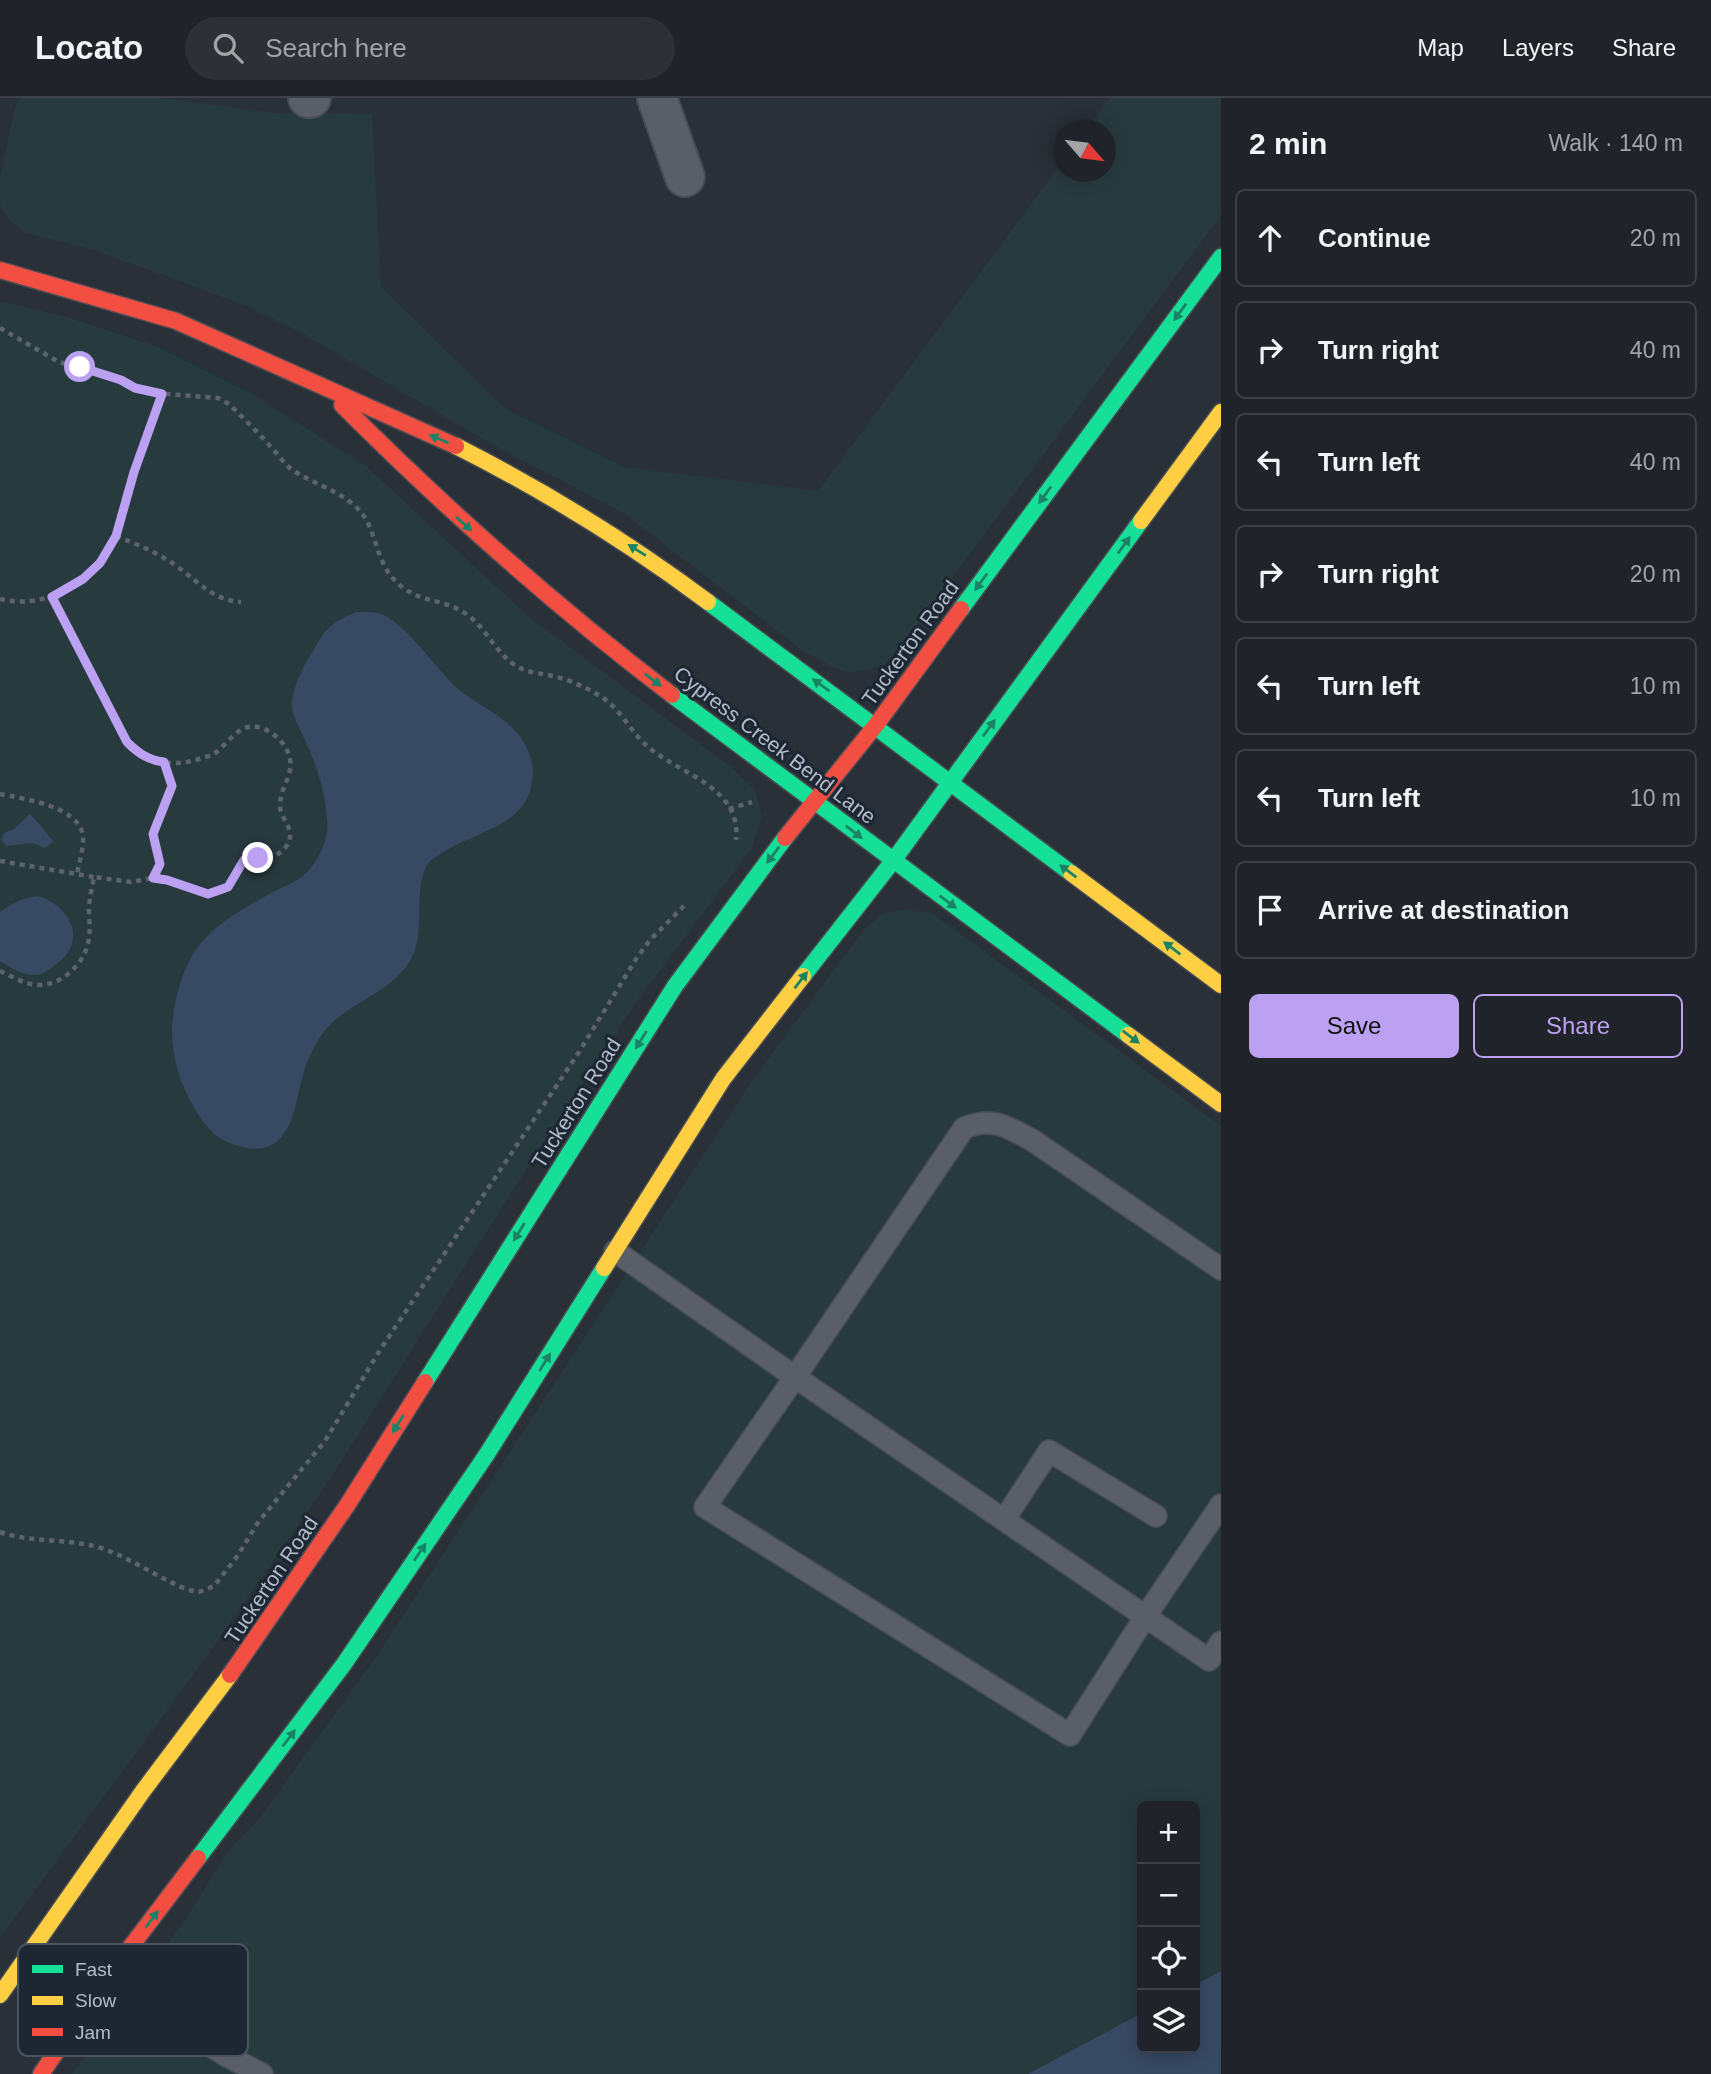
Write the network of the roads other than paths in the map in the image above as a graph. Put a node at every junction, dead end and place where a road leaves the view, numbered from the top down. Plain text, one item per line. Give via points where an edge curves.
1 (657, 98) edge
2 (685, 177) dead end
3 (1221, 257) edge
4 (0, 270) edge
5 (327, 391) junction
6 (1221, 412) edge
7 (876, 725) junction
8 (948, 783) junction
9 (814, 800) junction
10 (893, 861) junction
11 (1221, 985) edge
12 (1221, 1104) edge
13 (615, 1251) junction
14 (1221, 1269) edge
15 (795, 1377) junction
16 (1221, 1505) edge
17 (1156, 1516) dead end
18 (1004, 1520) junction
19 (1144, 1617) junction
20 (1221, 1642) edge
21 (36, 1944) edge
22 (133, 1944) edge
23 (18, 1969) edge
24 (0, 1995) edge
25 (53, 2056) edge
26 (227, 2056) edge
27 (41, 2074) edge
28 (262, 2074) edge

1 - 2 street
3 -> 7 main road, Tuckerton Road
4 - 5 main road, Cypress Creek Bend Lane via 176,321
7 -> 5 main road, Cypress Creek Bend Lane via 648,557 571,509 458,447
5 -> 9 main road, Cypress Creek Bend Lane via 494,551 588,630
8 -> 6 main road
7 - 8 main road, Cypress Creek Bend Lane
7 - 9 main road, Tuckerton Road
8 - 10 main road
11 -> 8 main road, Cypress Creek Bend Lane
9 -> 10 main road, Cypress Creek Bend Lane
9 -> 21 main road, Tuckerton Road via 675,986 348,1504 258,1637
10 -> 12 main road, Cypress Creek Bend Lane
13 -> 10 main road via 723,1079
13 - 15 lane
22 -> 13 main road via 345,1664 487,1454
14 - 15 lane via 1032,1140 1002,1124 979,1122 964,1128
15 - 18 lane
15 - 19 lane via 705,1507 1070,1735
16 - 19 lane
17 - 18 lane via 1049,1451
18 - 19 lane
19 - 20 lane via 1209,1660
23 -> 24 main road, Tuckerton Road
25 - 27 main road
26 - 28 lane

